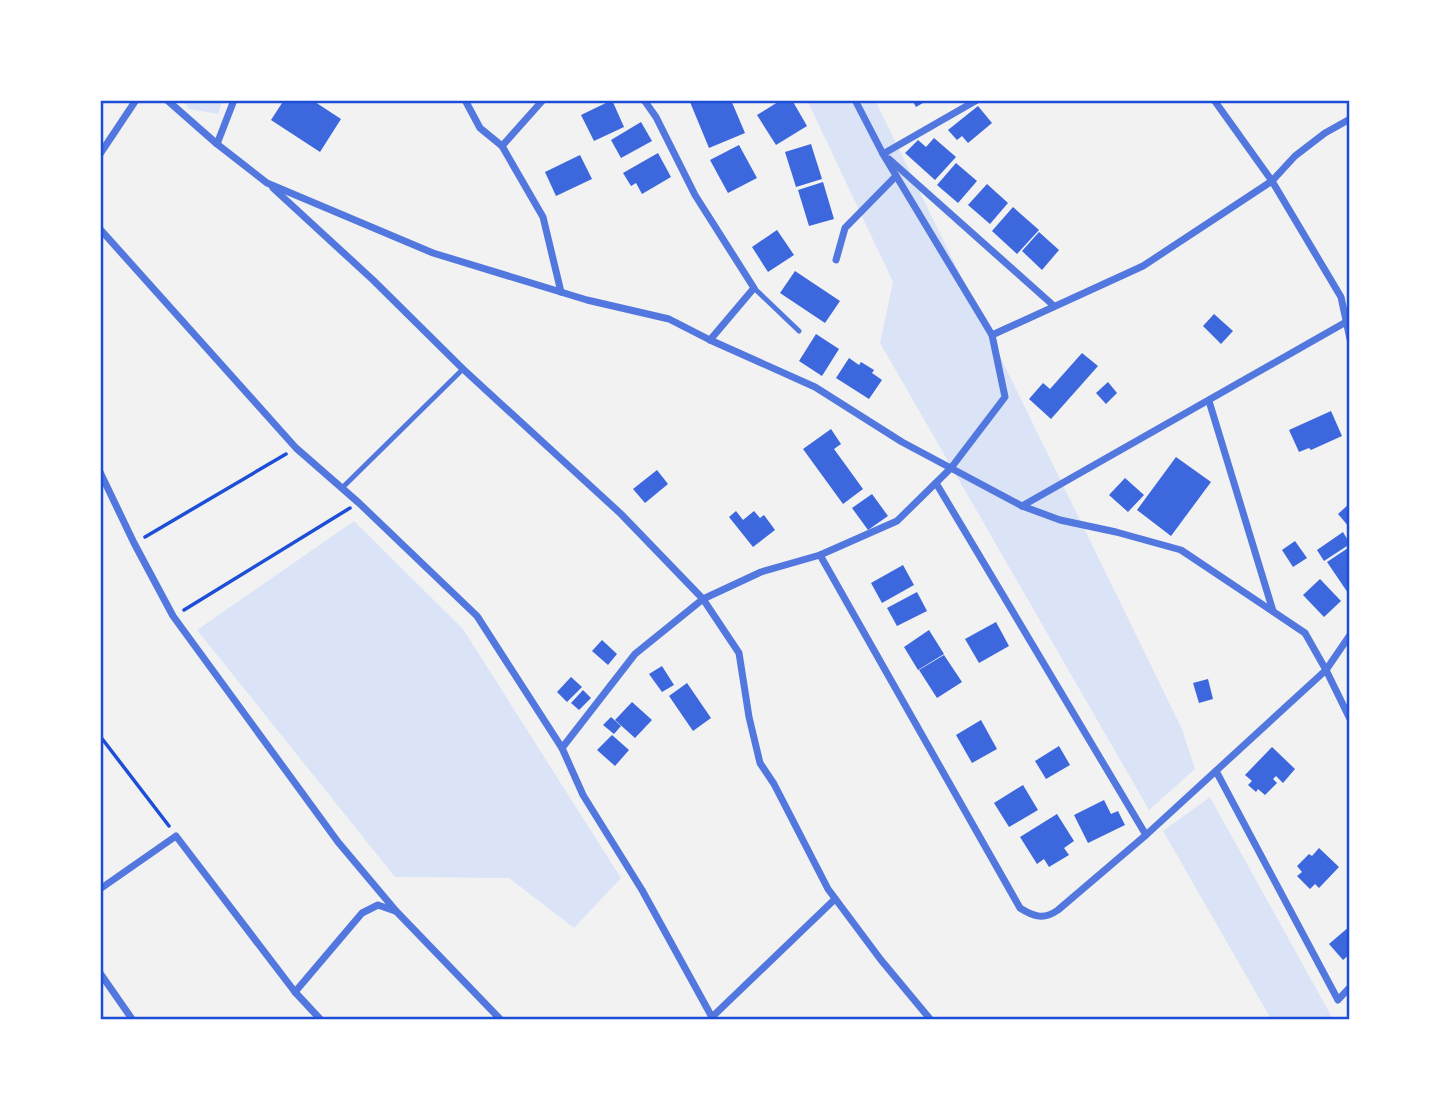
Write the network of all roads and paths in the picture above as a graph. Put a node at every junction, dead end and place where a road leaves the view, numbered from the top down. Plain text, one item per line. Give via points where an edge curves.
1 (136, 100) edge
2 (167, 100) edge
3 (234, 100) edge
4 (465, 100) edge
5 (543, 100) edge
6 (644, 100) edge
7 (855, 100) edge
8 (977, 100) edge
9 (1214, 100) edge
10 (1350, 119) edge
11 (218, 144) junction
12 (502, 146) junction
13 (883, 153) junction
14 (100, 154) edge
15 (897, 176) junction
16 (1272, 181) junction
17 (267, 183) junction
18 (100, 229) edge
19 (836, 260) dead end
20 (754, 288) junction
21 (561, 292) junction
22 (1350, 292) edge
23 (1341, 297) junction
24 (1054, 306) junction
25 (1346, 322) junction
26 (799, 331) dead end
27 (992, 335) junction
28 (710, 340) junction
29 (1350, 340) edge
30 (463, 369) junction
31 (1209, 401) junction
32 (296, 448) junction
33 (951, 468) junction
34 (100, 472) edge
35 (936, 483) junction
36 (342, 488) junction
37 (359, 503) junction
38 (1022, 506) junction
39 (134, 543) junction
40 (820, 555) junction
41 (703, 598) junction
42 (1273, 611) junction
43 (173, 617) junction
44 (1350, 635) edge
45 (1326, 670) junction
46 (1350, 719) edge
47 (100, 736) edge
48 (562, 748) junction
49 (1216, 771) junction
50 (1146, 835) junction
51 (176, 836) junction
52 (100, 889) edge
53 (835, 899) junction
54 (396, 911) junction
55 (100, 973) edge
56 (1350, 987) edge
57 (295, 992) junction
58 (711, 1018) edge
59 (132, 1019) edge
60 (320, 1019) edge
61 (500, 1019) edge
62 (930, 1019) edge

1 - 14 street
2 - 11 street
3 - 11 street
4 - 12 street via 480,128
5 - 12 street
6 - 20 street via 695,195
7 - 13 street
8 - 13 street
9 - 16 street
10 - 16 street via 1295,156
11 - 17 street
12 - 21 street via 543,217
13 - 15 street
13 - 24 street
15 - 19 street via 845,228
15 - 27 street
16 - 23 street
16 - 24 street via 1143,266
17 - 21 street via 433,253
17 - 30 street
18 - 32 street
20 - 26 lane
20 - 28 street
21 - 28 street via 669,319
22 - 23 street
23 - 25 street
24 - 27 street
25 - 29 street
25 - 31 street
27 - 33 street via 1005,397
28 - 33 street via 815,387
30 - 36 lane
30 - 41 street via 621,514
31 - 38 street
31 - 42 street
32 - 36 street
32 - 39 path
33 - 35 street
33 - 38 street
34 - 39 street
35 - 40 street via 897,522
35 - 50 street
36 - 37 street
37 - 43 path
37 - 48 street via 477,616
38 - 42 street via 1181,550
39 - 43 street
40 - 41 street via 761,572
40 - 50 street via 1020,908 1050,916
41 - 48 street via 635,654
41 - 53 street via 739,653 760,763
42 - 45 street via 1305,634
43 - 54 street via 338,842
44 - 45 street
45 - 46 street
45 - 49 street
47 - 51 path
48 - 58 street via 583,795 642,890
49 - 50 street
49 - 56 street via 1338,1000
51 - 52 street
51 - 57 street
53 - 58 street
53 - 62 street
54 - 57 street via 378,905 362,913
54 - 61 street
55 - 59 street
57 - 60 street

